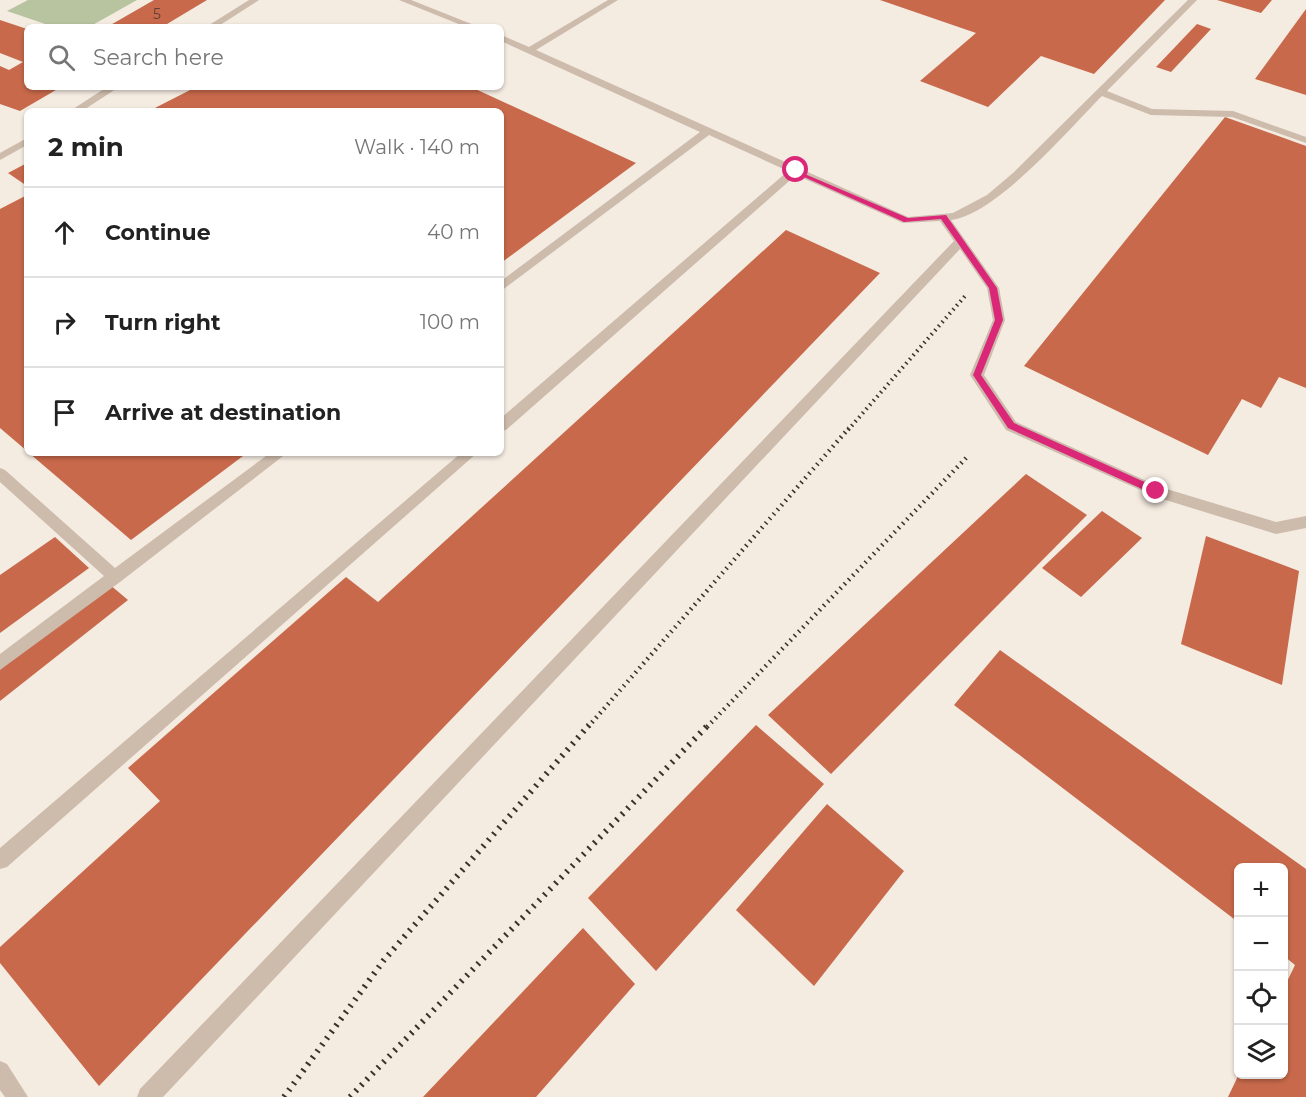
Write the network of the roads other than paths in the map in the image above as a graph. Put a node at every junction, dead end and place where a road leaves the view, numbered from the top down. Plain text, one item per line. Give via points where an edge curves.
1 (255, 0) edge
2 (403, 0) edge
3 (614, 0) edge
4 (1192, 0) edge
5 (216, 24) edge
6 (466, 24) edge
7 (504, 39) edge
8 (530, 50) junction
9 (109, 90) edge
10 (1100, 92) junction
11 (80, 108) edge
12 (708, 131) junction
13 (1306, 140) edge
14 (24, 143) edge
15 (0, 158) edge
16 (796, 170) junction
17 (943, 217) junction
18 (960, 242) junction
19 (504, 284) edge
20 (504, 423) edge
21 (276, 456) edge
22 (467, 456) edge
23 (0, 474) edge
24 (1306, 522) edge
25 (115, 577) junction
26 (0, 663) edge
27 (0, 860) edge
28 (0, 1071) edge
29 (17, 1097) edge
30 (148, 1097) edge

1 - 5 lane
2 - 6 lane
3 - 8 lane
4 - 10 lane
7 - 8 lane
8 - 12 lane
9 - 11 lane
10 - 13 lane via 1151,112 1233,114
10 - 17 lane via 991,197 956,216
12 - 16 lane
12 - 19 lane
14 - 15 lane
16 - 17 lane via 907,221
16 - 20 lane
17 - 18 lane
18 - 24 lane via 993,288 999,320 977,375 1011,426 1156,491 1276,528
18 - 30 lane
21 - 25 lane
22 - 27 lane
23 - 25 lane
25 - 26 lane
28 - 29 lane

